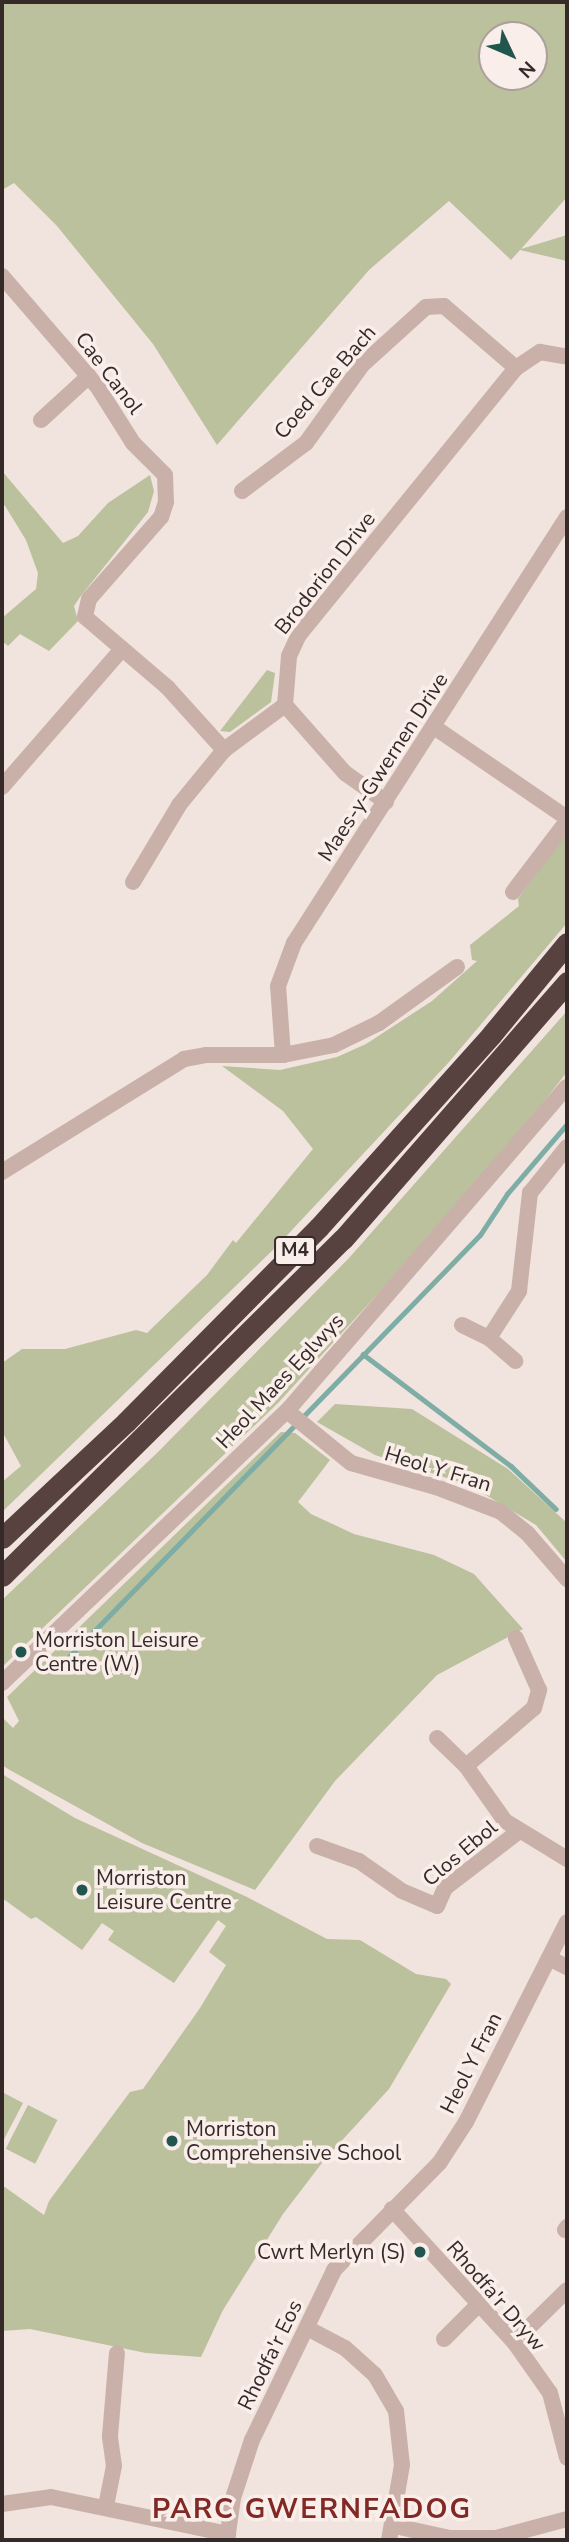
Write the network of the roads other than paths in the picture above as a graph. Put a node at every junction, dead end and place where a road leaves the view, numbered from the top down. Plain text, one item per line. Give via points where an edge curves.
1 (2, 276) edge
2 (567, 357) edge
3 (516, 368) junction
4 (89, 376) junction
5 (41, 420) dead end
6 (242, 491) dead end
7 (567, 517) edge
8 (122, 649) junction
9 (285, 705) junction
10 (434, 727) junction
11 (224, 750) junction
12 (2, 787) edge
13 (386, 802) junction
14 (567, 819) edge
15 (133, 882) dead end
16 (513, 892) dead end
17 (567, 943) edge
18 (457, 967) dead end
19 (567, 982) edge
20 (283, 1055) junction
21 (567, 1087) edge
22 (567, 1147) edge
23 (2, 1172) edge
24 (462, 1325) dead end
25 (489, 1338) junction
26 (515, 1361) dead end
27 (287, 1410) junction
28 (2, 1538) edge
29 (2, 1576) edge
30 (567, 1579) edge
31 (516, 1638) dead end
32 (2, 1683) edge
33 (437, 1738) dead end
34 (466, 1766) junction
35 (518, 1832) junction
36 (317, 1846) dead end
37 (567, 1859) edge
38 (567, 1923) edge
39 (549, 1958) junction
40 (567, 1967) edge
41 (392, 2209) junction
42 (567, 2290) edge
43 (477, 2306) junction
44 (307, 2328) junction
45 (444, 2339) dead end
46 (514, 2342) junction
47 (117, 2353) dead end
48 (566, 2449) edge
49 (2, 2504) edge
50 (106, 2506) junction
51 (567, 2519) edge
52 (392, 2533) edge
53 (227, 2537) edge

1 - 4 street, Cae Canol
2 - 3 street, Brodorion Drive via 540,352
3 - 6 street, Coed Cae Bach via 444,306 426,307 362,365 306,443
3 - 9 street, Brodorion Drive via 299,635 289,656
4 - 5 street
4 - 8 street, Cae Canol via 133,443 165,475 162,517 84,608 91,625
7 - 10 street, Maes-y-Gwernen Drive
8 - 11 street via 169,688
8 - 12 street
9 - 11 street
9 - 13 street via 345,773
10 - 13 street, Maes-y-Gwernen Drive
10 - 14 street
11 - 15 street via 180,805
13 - 20 street, Maes-y-Gwernen Drive via 283,967 277,1004
14 - 16 street
17 - 28 highway, M4 via 319,1227 126,1422
18 - 20 street via 360,1034 311,1052
19 - 29 highway, M4 via 343,1239
20 - 23 street via 184,1059
21 - 27 street, Heol Maes Eglwys
22 - 25 street via 530,1194 519,1291
24 - 25 street
25 - 26 street
27 - 30 street, Heol Y Fran via 351,1463 436,1487 501,1512 528,1534
27 - 32 street, Heol Maes Eglwys
31 - 34 street via 539,1690 534,1708
33 - 34 street
34 - 35 street via 491,1804
35 - 36 street, Clos Ebol via 446,1888 437,1906 401,1891 359,1861
35 - 37 street
38 - 39 street, Heol Y Fran
39 - 40 street
39 - 41 street, Heol Y Fran via 466,2122 440,2162
41 - 43 street, Rhodfa'r Dryw
41 - 44 street, Rhodfa'r Eos via 334,2270
42 - 46 street
43 - 45 street
43 - 46 street, Rhodfa'r Dryw
44 - 52 street via 345,2348 375,2375 396,2411 402,2465
44 - 53 street, Rhodfa'r Eos via 252,2440 233,2498
46 - 48 street, Rhodfa'r Dryw via 550,2393
47 - 50 street via 110,2436 114,2466
49 - 50 street via 51,2497
50 - 53 street
51 - 52 street via 496,2538

